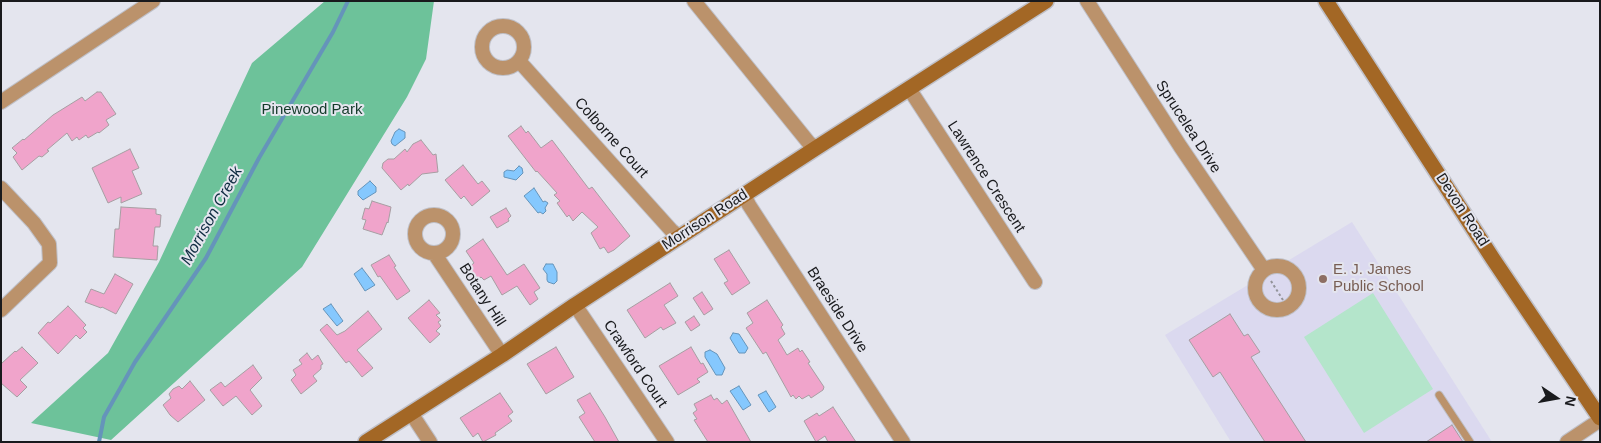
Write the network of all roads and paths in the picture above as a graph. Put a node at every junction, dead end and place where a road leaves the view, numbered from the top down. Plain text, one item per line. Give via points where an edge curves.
1 (153, 1) edge
2 (694, 1) edge
3 (1046, 1) edge
4 (1087, 1) edge
5 (1326, 1) edge
6 (520, 61) dead end
7 (910, 90) junction
8 (1, 102) edge
9 (816, 148) junction
10 (1, 188) edge
11 (744, 195) junction
12 (680, 236) junction
13 (434, 253) dead end
14 (1264, 270) junction
15 (1035, 282) dead end
16 (575, 305) junction
17 (1288, 308) junction
18 (1, 310) edge
19 (502, 354) junction
20 (1439, 395) dead end
21 (411, 413) junction
22 (1600, 419) edge
23 (366, 442) edge
24 (430, 442) edge
25 (667, 442) edge
26 (903, 442) edge
27 (1470, 442) edge
28 (1567, 442) edge

1 - 8 street
2 - 9 street
3 - 7 street, Morrison Road
4 - 14 street, Sprucelea Drive
5 - 22 street, Devon Road
6 - 12 street, Colborne Court via 671,230
7 - 9 street, Morrison Road
7 - 15 street, Lawrence Crescent
9 - 11 street, Morrison Road
10 - 18 street via 49,244 50,263
11 - 12 street, Morrison Road
11 - 26 street, Braeside Drive
12 - 16 street, Morrison Road
13 - 19 street, Botany Hill
14 - 17 path
14 - 17 street via 1256,281 1258,300 1268,309 1282,311
14 - 17 street via 1282,266 1297,276 1299,294
16 - 19 street, Morrison Road
16 - 25 street, Crawford Court
19 - 21 street, Morrison Road
20 - 27 lane
21 - 23 street, Morrison Road
21 - 24 street
22 - 28 street

